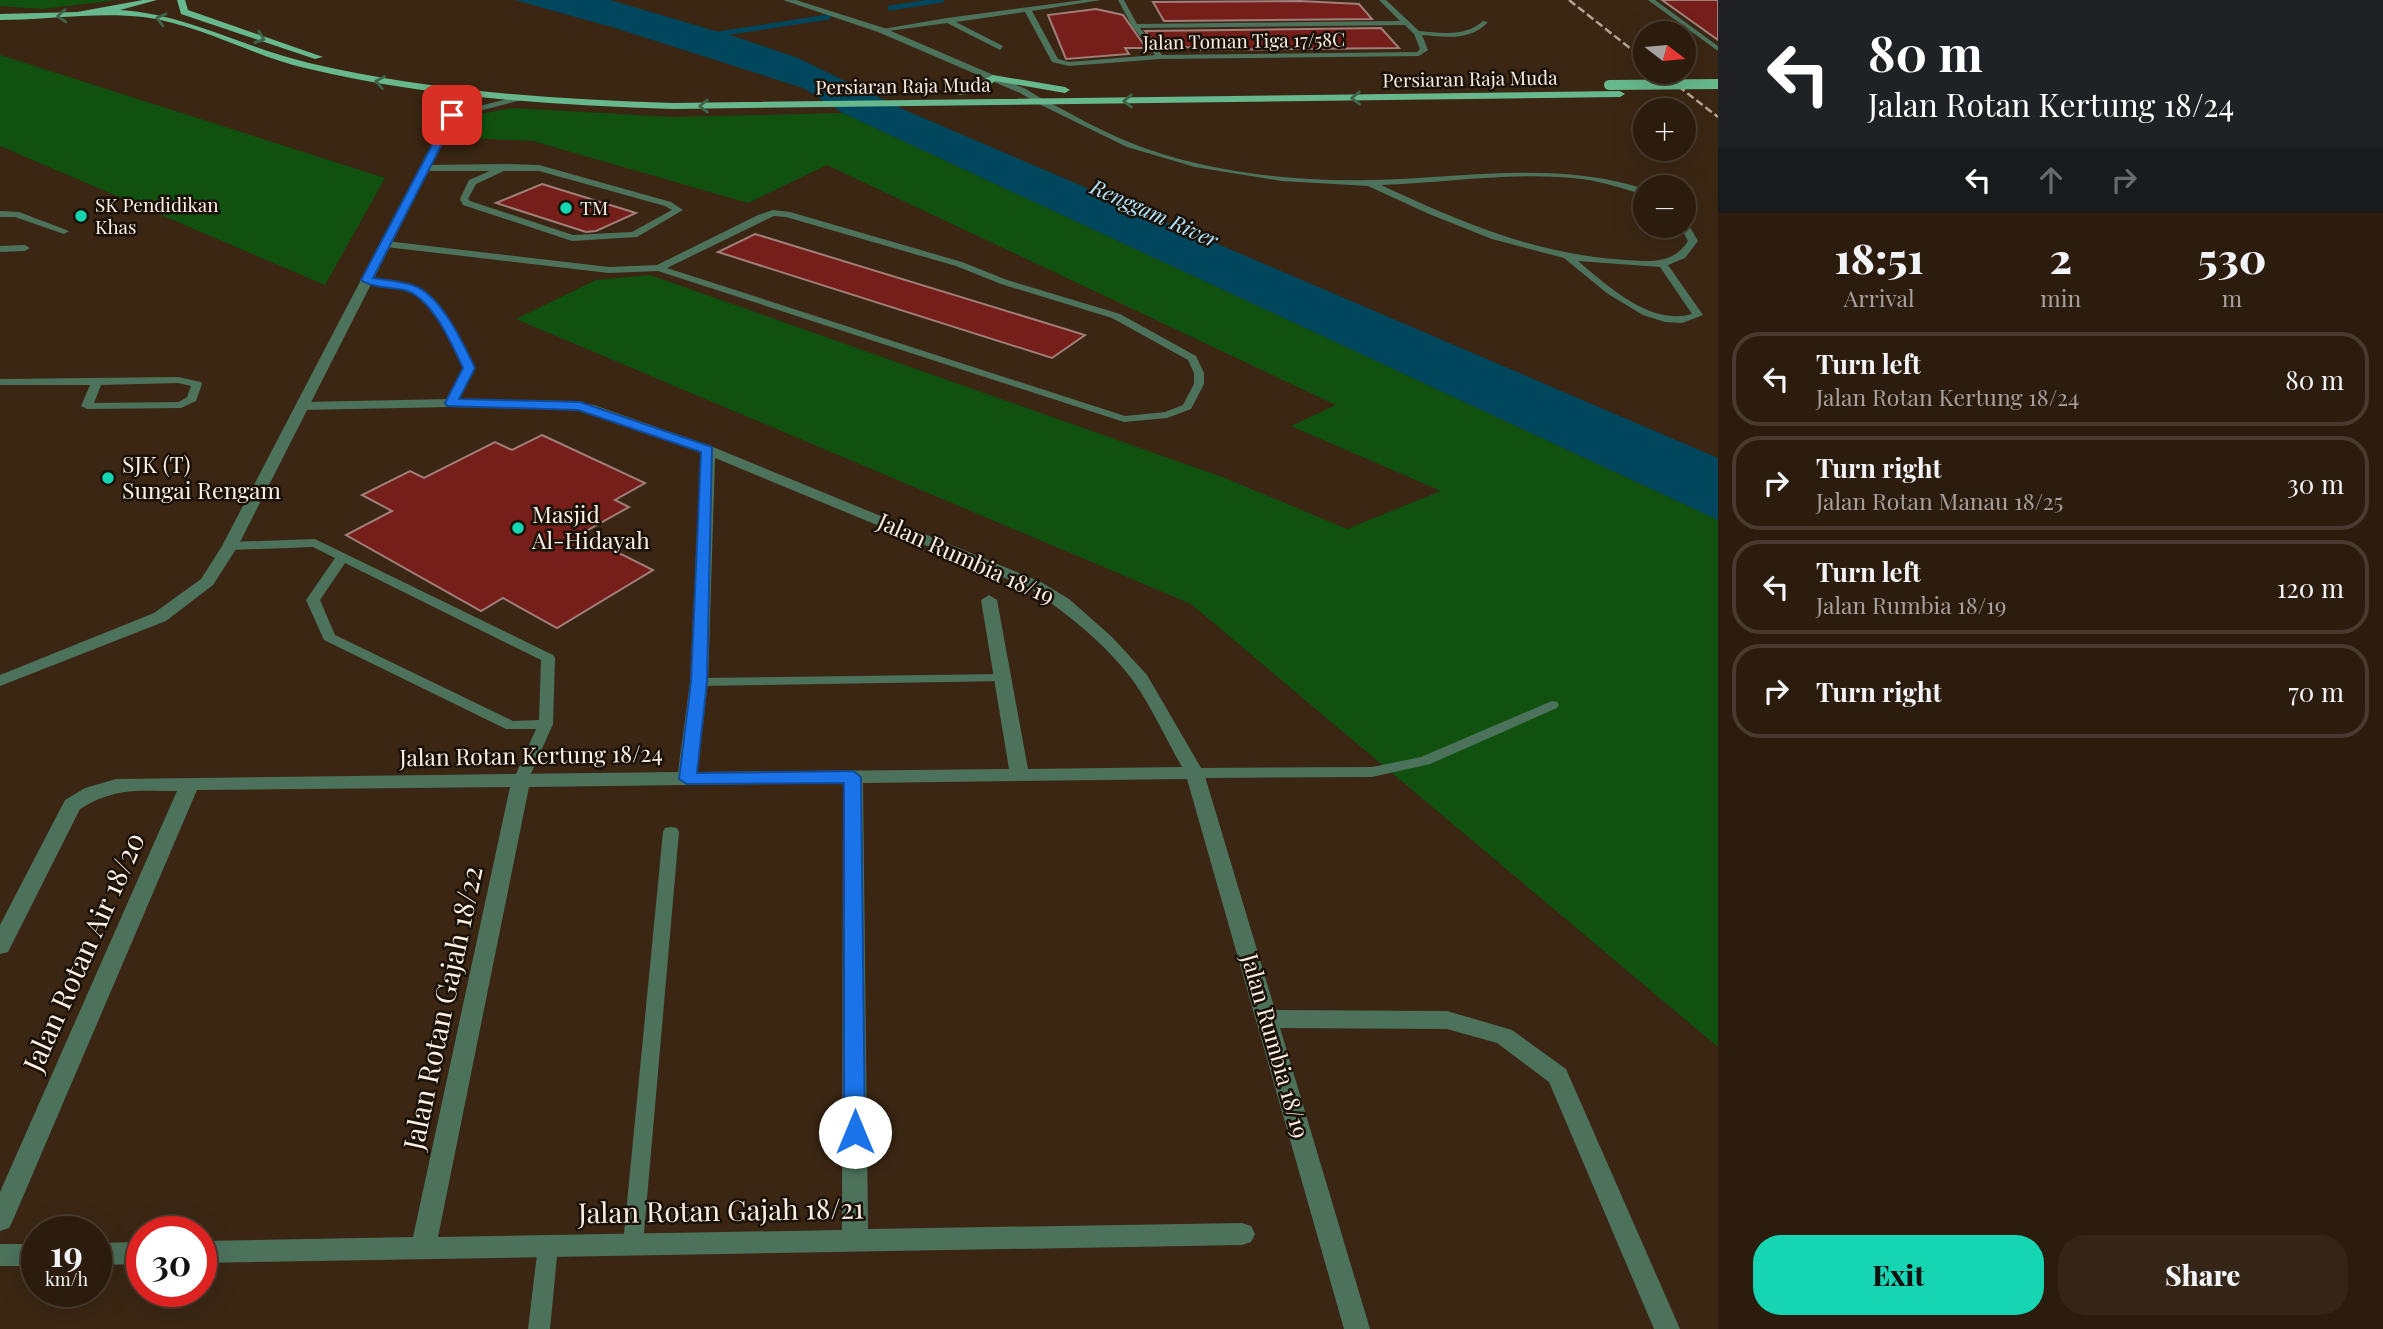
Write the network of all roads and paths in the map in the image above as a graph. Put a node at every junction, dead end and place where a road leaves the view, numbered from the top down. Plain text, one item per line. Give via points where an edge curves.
1 (153, 0) edge
2 (181, 0) edge
3 (787, 0) edge
4 (1098, 0) edge
5 (1121, 0) edge
6 (1382, 0) edge
7 (1651, 0) edge
8 (1027, 9) junction
9 (100, 12) junction
10 (0, 17) edge
11 (947, 20) junction
12 (1485, 22) dead end
13 (1405, 23) junction
14 (1135, 26) junction
15 (881, 30) junction
16 (1417, 33) junction
17 (1000, 48) dead end
18 (1718, 49) edge
19 (1160, 57) junction
20 (993, 78) junction
21 (1718, 84) edge
22 (1065, 90) junction
23 (1023, 91) junction
24 (444, 92) junction
25 (959, 93) junction
26 (1718, 93) edge
27 (520, 99) junction
28 (1042, 102) junction
29 (452, 115) junction
30 (505, 167) junction
31 (425, 168) junction
32 (1369, 183) junction
33 (1633, 188) edge
34 (0, 214) edge
35 (64, 231) dead end
36 (1691, 238) edge
37 (386, 244) junction
38 (25, 248) dead end
39 (0, 249) edge
40 (1568, 257) junction
41 (1663, 264) junction
42 (659, 268) junction
43 (367, 280) junction
44 (0, 382) edge
45 (97, 382) junction
46 (451, 403) junction
47 (302, 406) junction
48 (708, 450) junction
49 (230, 546) junction
50 (343, 556) junction
51 (989, 600) dead end
52 (1003, 678) junction
53 (0, 681) edge
54 (699, 682) junction
55 (1552, 705) dead end
56 (546, 724) junction
57 (1195, 773) junction
58 (1020, 775) junction
59 (853, 777) junction
60 (687, 779) junction
61 (521, 780) junction
62 (190, 784) junction
63 (671, 832) dead end
64 (0, 946) edge
65 (1267, 1019) junction
66 (0, 1220) edge
67 (1241, 1234) dead end
68 (855, 1241) junction
69 (633, 1244) junction
70 (548, 1246) junction
71 (423, 1248) junction
72 (217, 1252) edge
73 (0, 1255) edge
74 (21, 1255) edge
75 (539, 1329) edge
76 (1357, 1329) edge
77 (1667, 1329) edge

1 - 9 main road
2 -> 25 main road, Persiaran Raja Muda via 184,12 312,55 412,78 571,92
3 - 15 street
4 - 8 lane
5 - 14 lane
6 - 13 lane
7 - 18 lane
8 - 11 lane
8 - 19 lane, Jalan Toman Tiga 17/58C via 1055,60 1069,64
9 -> 10 main road
24 -> 9 main road, Persiaran Raja Muda via 302,65 158,17
11 - 15 lane
11 - 17 lane
12 - 16 lane via 1463,34
13 - 14 lane
13 - 16 lane
14 - 19 lane
15 - 20 street
16 - 19 lane, Jalan Toman Tiga 17/58C via 1424,47 1419,54
20 - 22 main road
20 - 23 street
20 - 25 main road
21 - 22 main road, Persiaran Raja Muda, bridge
22 - 23 main road, Persiaran Raja Muda
23 - 25 main road, Persiaran Raja Muda
23 - 28 street
24 - 27 main road, Persiaran Raja Muda
24 - 29 street via 456,103
26 -> 28 main road, Persiaran Raja Muda
28 -> 27 main road, Persiaran Raja Muda via 617,105
27 - 29 street
28 - 32 lane via 1106,135 1196,166 1242,176
29 - 31 street
30 - 30 lane via 547,170 678,210 634,234 572,238 466,203 472,182
30 - 31 lane
31 - 37 street
32 - 33 lane via 1437,177 1564,176 1605,179
32 - 40 lane via 1485,235
34 - 35 lane via 16,214
36 - 41 lane via 1683,256
37 - 42 lane via 609,270
37 - 43 street
38 - 39 lane
40 - 41 lane
40 - 41 lane via 1643,312 1680,322 1698,315
42 - 42 lane via 1124,419 1167,415 1187,407 1199,384 1192,358 1116,316 787,214 761,217
43 - 46 lane via 424,295 454,337 469,368
43 - 47 street
44 - 45 lane
45 - 45 lane via 178,380 197,384 192,399 181,405 87,406
46 - 47 street, Jalan Rumbia 18/19
46 - 48 street, Jalan Rumbia 18/19 via 580,406
47 - 49 street
48 - 54 street
48 - 57 street, Jalan Rumbia 18/19 via 1035,585 1063,603 1141,679
49 - 50 lane via 315,543
49 - 53 street via 207,582 160,617
50 - 56 lane via 548,658
50 - 56 lane via 313,600 329,636 512,726
51 - 52 street
52 - 54 lane
52 - 58 street
54 - 60 street
55 - 57 lane via 1425,761 1372,772
56 - 61 lane
57 - 58 street, Jalan Rotan Kertung 18/24
57 - 65 street, Jalan Rumbia 18/19
58 - 59 street, Jalan Rotan Kertung 18/24
59 - 60 street, Jalan Rotan Kertung 18/24
59 - 68 street
60 - 61 street, Jalan Rotan Kertung 18/24
61 - 62 street, Jalan Rotan Kertung 18/24
61 - 71 street, Jalan Rotan Gajah 18/22
62 - 64 street, Jalan Rotan Kertung 18/24 via 116,785 72,805
62 - 66 street, Jalan Rotan Air 18/20
63 - 69 lane
65 - 76 street, Jalan Rumbia 18/19
65 - 77 street via 1447,1020 1504,1035 1559,1076
67 - 68 street, Jalan Rotan Gajah 18/21
68 - 69 street, Jalan Rotan Gajah 18/21
69 - 70 street, Jalan Rotan Gajah 18/21
70 - 71 street, Jalan Rotan Gajah 18/21
70 - 75 lane
71 - 72 street, Jalan Rotan Gajah 18/21
73 - 74 street

